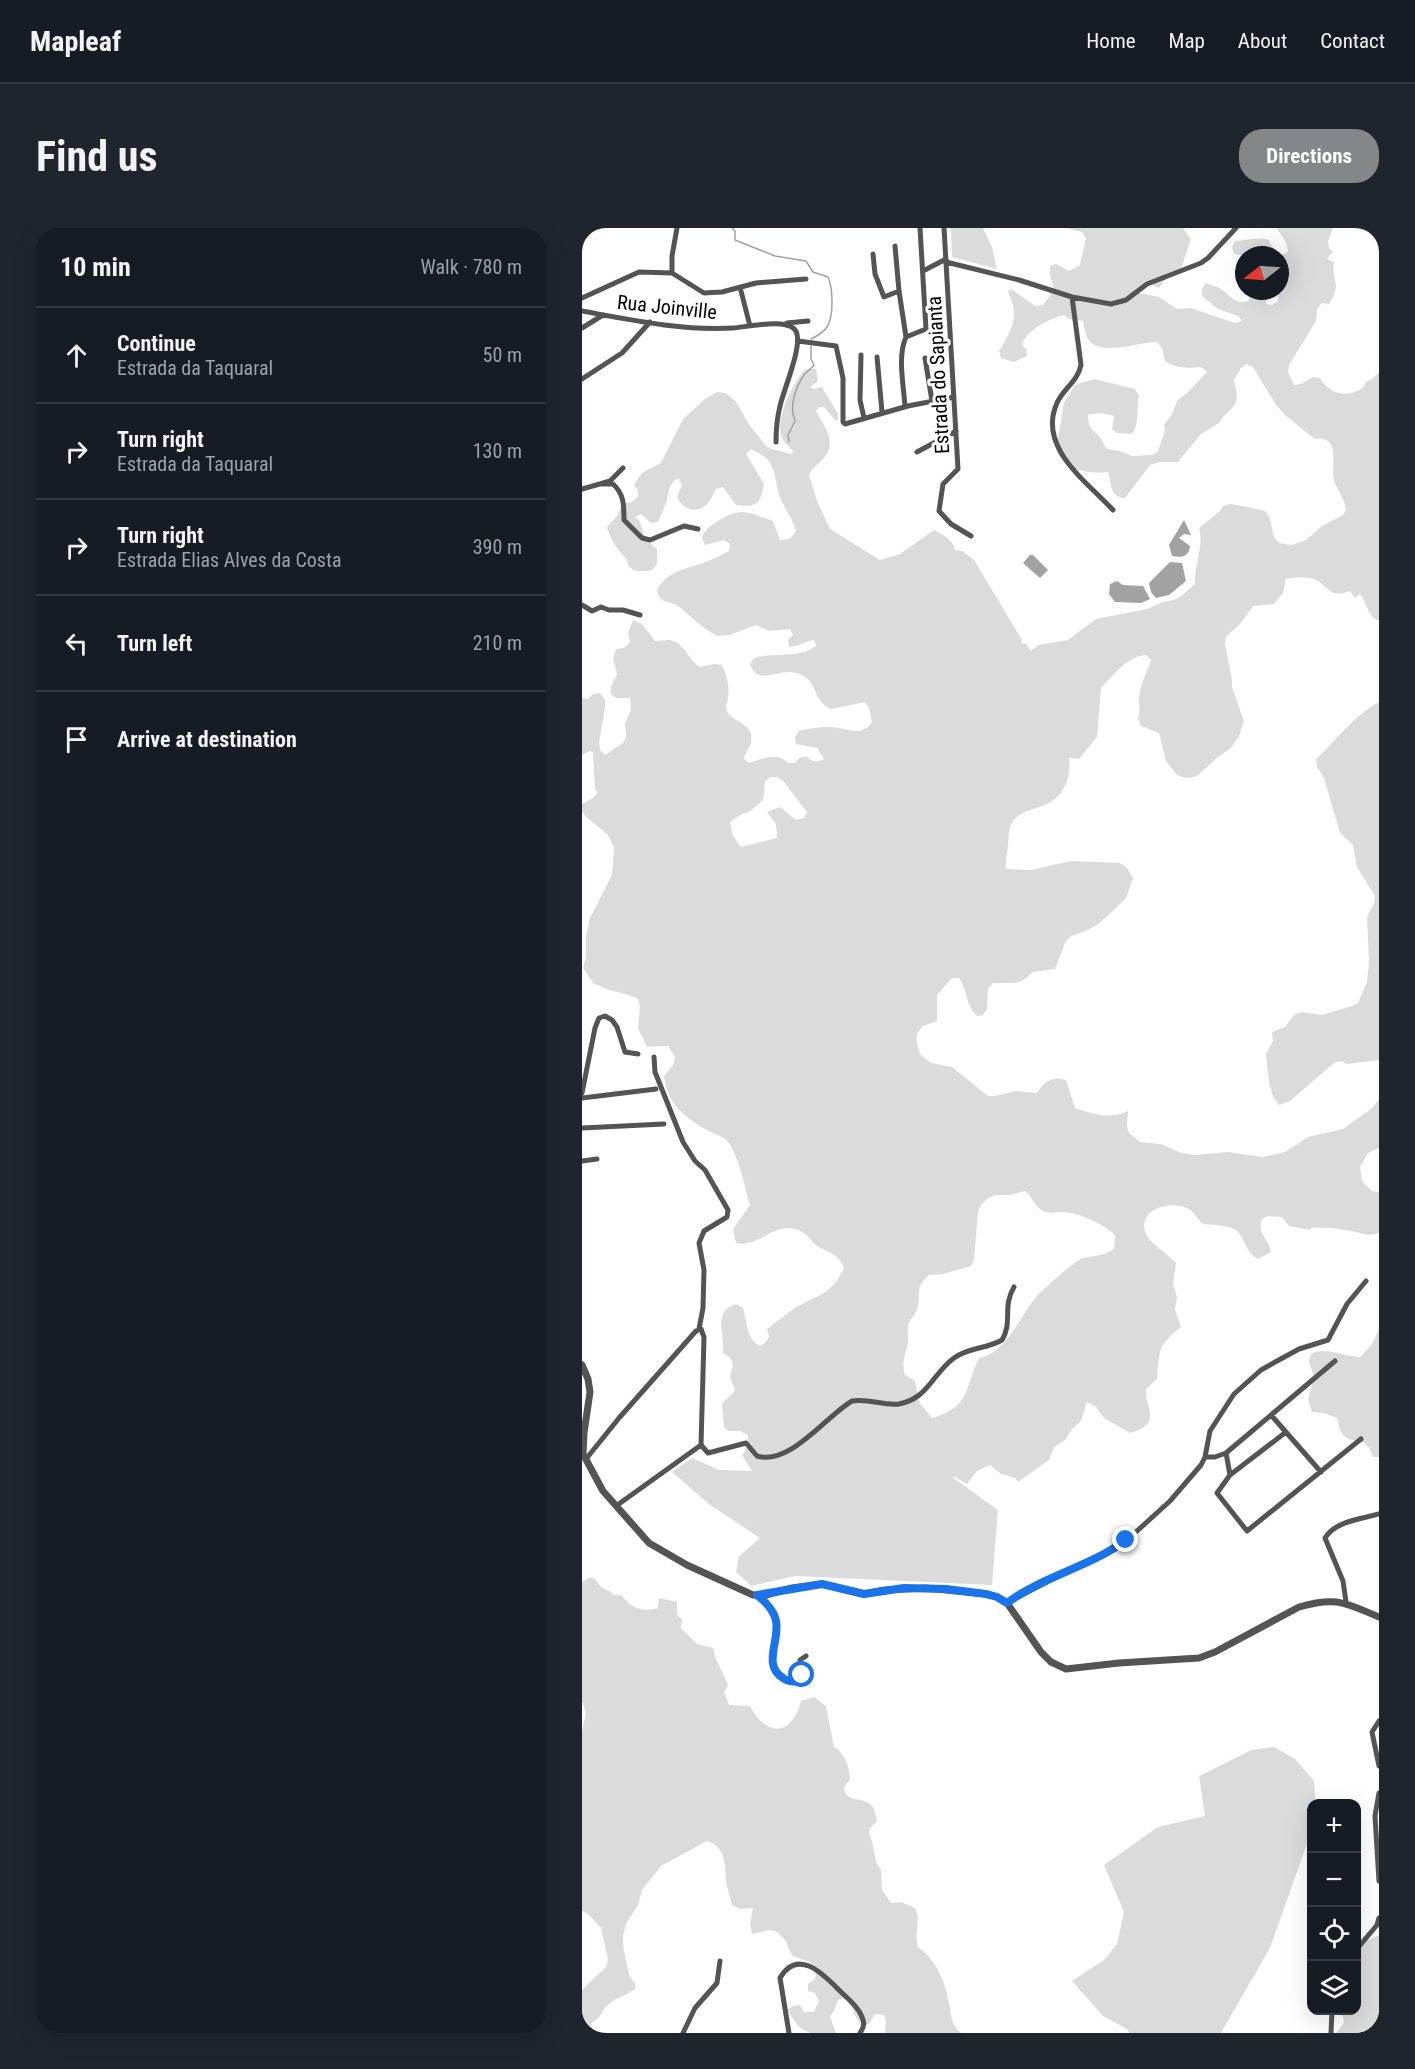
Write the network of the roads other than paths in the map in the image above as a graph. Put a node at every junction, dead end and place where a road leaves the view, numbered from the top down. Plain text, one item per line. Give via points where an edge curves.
1 (588, 228) edge
2 (677, 228) edge
3 (920, 228) edge
4 (944, 228) edge
5 (1236, 228) edge
6 (582, 232) edge
7 (895, 246) dead end
8 (873, 254) dead end
9 (946, 261) junction
10 (923, 271) junction
11 (672, 273) junction
12 (806, 279) dead end
13 (740, 287) junction
14 (899, 291) junction
15 (1072, 297) junction
16 (582, 298) edge
17 (582, 311) edge
18 (603, 315) junction
19 (808, 321) dead end
20 (650, 322) junction
21 (779, 324) junction
22 (750, 326) junction
23 (582, 328) edge
24 (906, 337) junction
25 (798, 340) junction
26 (861, 355) dead end
27 (877, 357) dead end
28 (924, 358) dead end
29 (582, 379) edge
30 (954, 397) junction
31 (932, 401) junction
32 (905, 407) junction
33 (882, 412) junction
34 (864, 418) junction
35 (956, 431) junction
36 (776, 442) dead end
37 (916, 452) dead end
38 (623, 468) dead end
39 (600, 484) junction
40 (582, 489) edge
41 (1113, 510) dead end
42 (698, 529) dead end
43 (971, 536) dead end
44 (582, 605) edge
45 (640, 615) dead end
46 (638, 1054) dead end
47 (654, 1057) dead end
48 (656, 1089) dead end
49 (582, 1093) edge
50 (582, 1098) edge
51 (664, 1124) dead end
52 (582, 1128) edge
53 (597, 1159) dead end
54 (582, 1161) edge
55 (1366, 1281) dead end
56 (1014, 1287) dead end
57 (699, 1329) junction
58 (1335, 1361) dead end
59 (582, 1365) edge
60 (1271, 1415) junction
61 (1286, 1432) junction
62 (1361, 1439) dead end
63 (700, 1445) junction
64 (1226, 1453) junction
65 (584, 1457) edge
66 (1205, 1457) junction
67 (1321, 1472) junction
68 (1230, 1475) junction
69 (616, 1506) junction
70 (1379, 1514) edge
71 (757, 1595) junction
72 (1346, 1602) junction
73 (1007, 1603) junction
74 (1379, 1617) edge
75 (806, 1656) dead end
76 (1379, 1721) edge
77 (1379, 1766) edge
78 (1379, 1792) edge
79 (1379, 1881) edge
80 (1379, 1918) edge
81 (1361, 1944) edge
82 (720, 1961) dead end
83 (1332, 2015) edge
84 (683, 2033) edge
85 (789, 2033) edge
86 (860, 2033) edge
87 (1330, 2033) edge

1 - 6 street
2 - 11 street
3 - 10 street
4 - 9 street, Estrada do Sapianta
5 - 15 street via 1201,263 1147,284 1120,303
7 - 14 street
8 - 14 street via 875,274 884,297
9 - 10 street
9 - 15 street
9 - 30 street, Estrada do Sapianta
10 - 24 street via 926,329
11 - 13 street via 704,293
11 - 16 street via 632,273
12 - 13 street
13 - 22 street
14 - 24 street
15 - 41 street via 1081,365 1078,375 1057,401 1052,434 1062,455
17 - 18 street, Rua Joinville
18 - 20 street, Rua Joinville
18 - 23 street
19 - 21 street, Rua Joinville
20 - 22 street, Rua Joinville via 710,328
20 - 29 street via 622,353
21 - 22 street, Rua Joinville
21 - 25 street via 794,328
24 - 32 street via 902,360
25 - 34 street via 836,346 843,378 843,422
25 - 36 street via 778,414
26 - 34 street via 860,400
27 - 33 street
28 - 31 street
30 - 31 street
30 - 35 street, Estrada do Sapianta
31 - 32 street
32 - 33 street
33 - 34 street
35 - 37 street
35 - 43 street, Estrada do Sapianta via 958,470 943,484 939,511
38 - 39 street via 610,481
39 - 40 street
39 - 42 street via 613,484 619,490 624,520 642,538 650,540 684,526
44 - 45 street via 592,610 601,607
46 - 49 street via 625,1052 612,1020 599,1018
47 - 57 street via 655,1072 683,1142 728,1210 727,1217 701,1234 704,1290
48 - 50 street
51 - 52 street
53 - 54 street
55 - 66 street via 1347,1304 1328,1340 1276,1361 1234,1394 1210,1431
56 - 63 street via 1007,1300 1002,1340 956,1357 941,1368 928,1389 916,1396 897,1404 852,1401 792,1449 771,1456 757,1456 746,1443 708,1454
57 - 63 street via 704,1333
57 - 65 street
58 - 60 street
59 - 65 street via 590,1392
60 - 61 street
60 - 64 street
61 - 67 street
61 - 68 street
62 - 67 street
63 - 69 street
64 - 66 street
64 - 68 street
65 - 69 street
66 - 73 street via 1170,1501 1110,1552
67 - 68 street via 1248,1531 1217,1493
69 - 71 street via 649,1543 687,1565
70 - 72 street via 1340,1525 1325,1538 1343,1581
71 - 73 street via 822,1584 864,1594 904,1588 946,1589 986,1594
71 - 75 street via 776,1619 772,1662 775,1672 785,1680 801,1680 800,1660
72 - 73 street via 1327,1601 1299,1607 1199,1658 1066,1669 1041,1652
72 - 74 street
76 - 77 street via 1372,1732
78 - 79 street via 1375,1816
80 - 81 street
82 - 84 street via 717,1983 696,2008
83 - 87 street
85 - 86 street via 780,1978 790,1967 802,1964 814,1967 851,2001 863,2019

